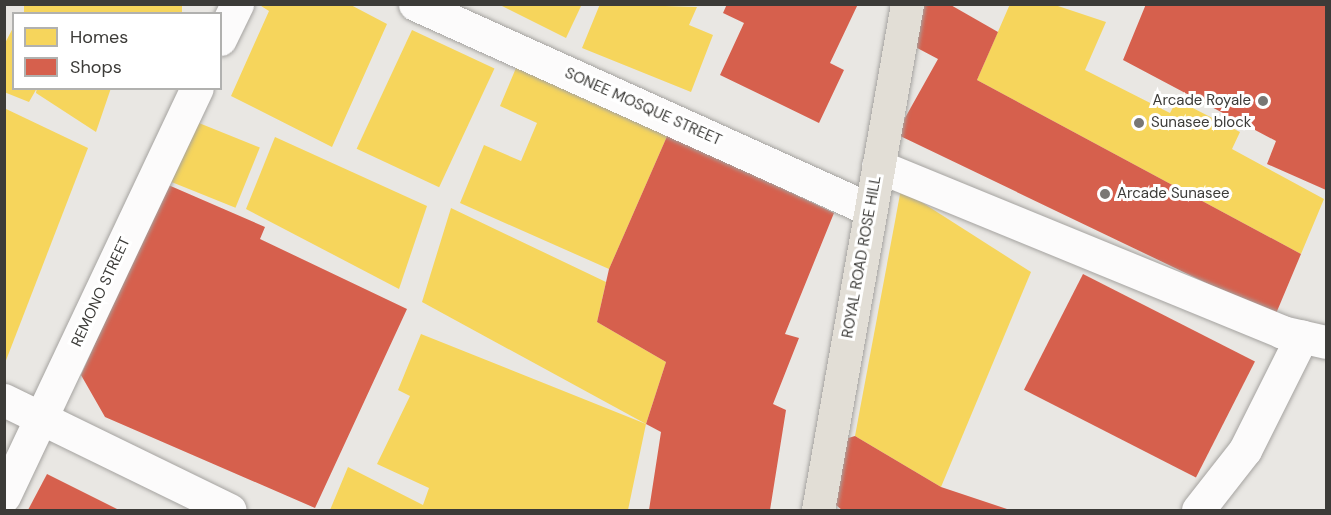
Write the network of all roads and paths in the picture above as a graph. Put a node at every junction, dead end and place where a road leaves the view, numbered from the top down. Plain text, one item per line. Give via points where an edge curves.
1 (237, 4) edge
2 (415, 4) edge
3 (907, 4) edge
4 (222, 35) edge
5 (196, 90) edge
6 (878, 166) junction
7 (871, 210) junction
8 (1314, 339) edge
9 (4, 400) edge
10 (42, 418) junction
11 (4, 496) edge
12 (230, 510) edge
13 (818, 510) edge
14 (1198, 510) edge

1 - 4 street
2 - 7 street, SONEE MOSQUE STREET
3 - 6 main road, ROYAL ROAD ROSE HILL
5 - 10 street, REMONO STREET
6 - 7 main road, ROYAL ROAD ROSE HILL
6 - 8 street
7 - 13 main road, ROYAL ROAD ROSE HILL
8 - 14 street via 1245,450
9 - 10 street
10 - 11 street, REMONO STREET
10 - 12 street

